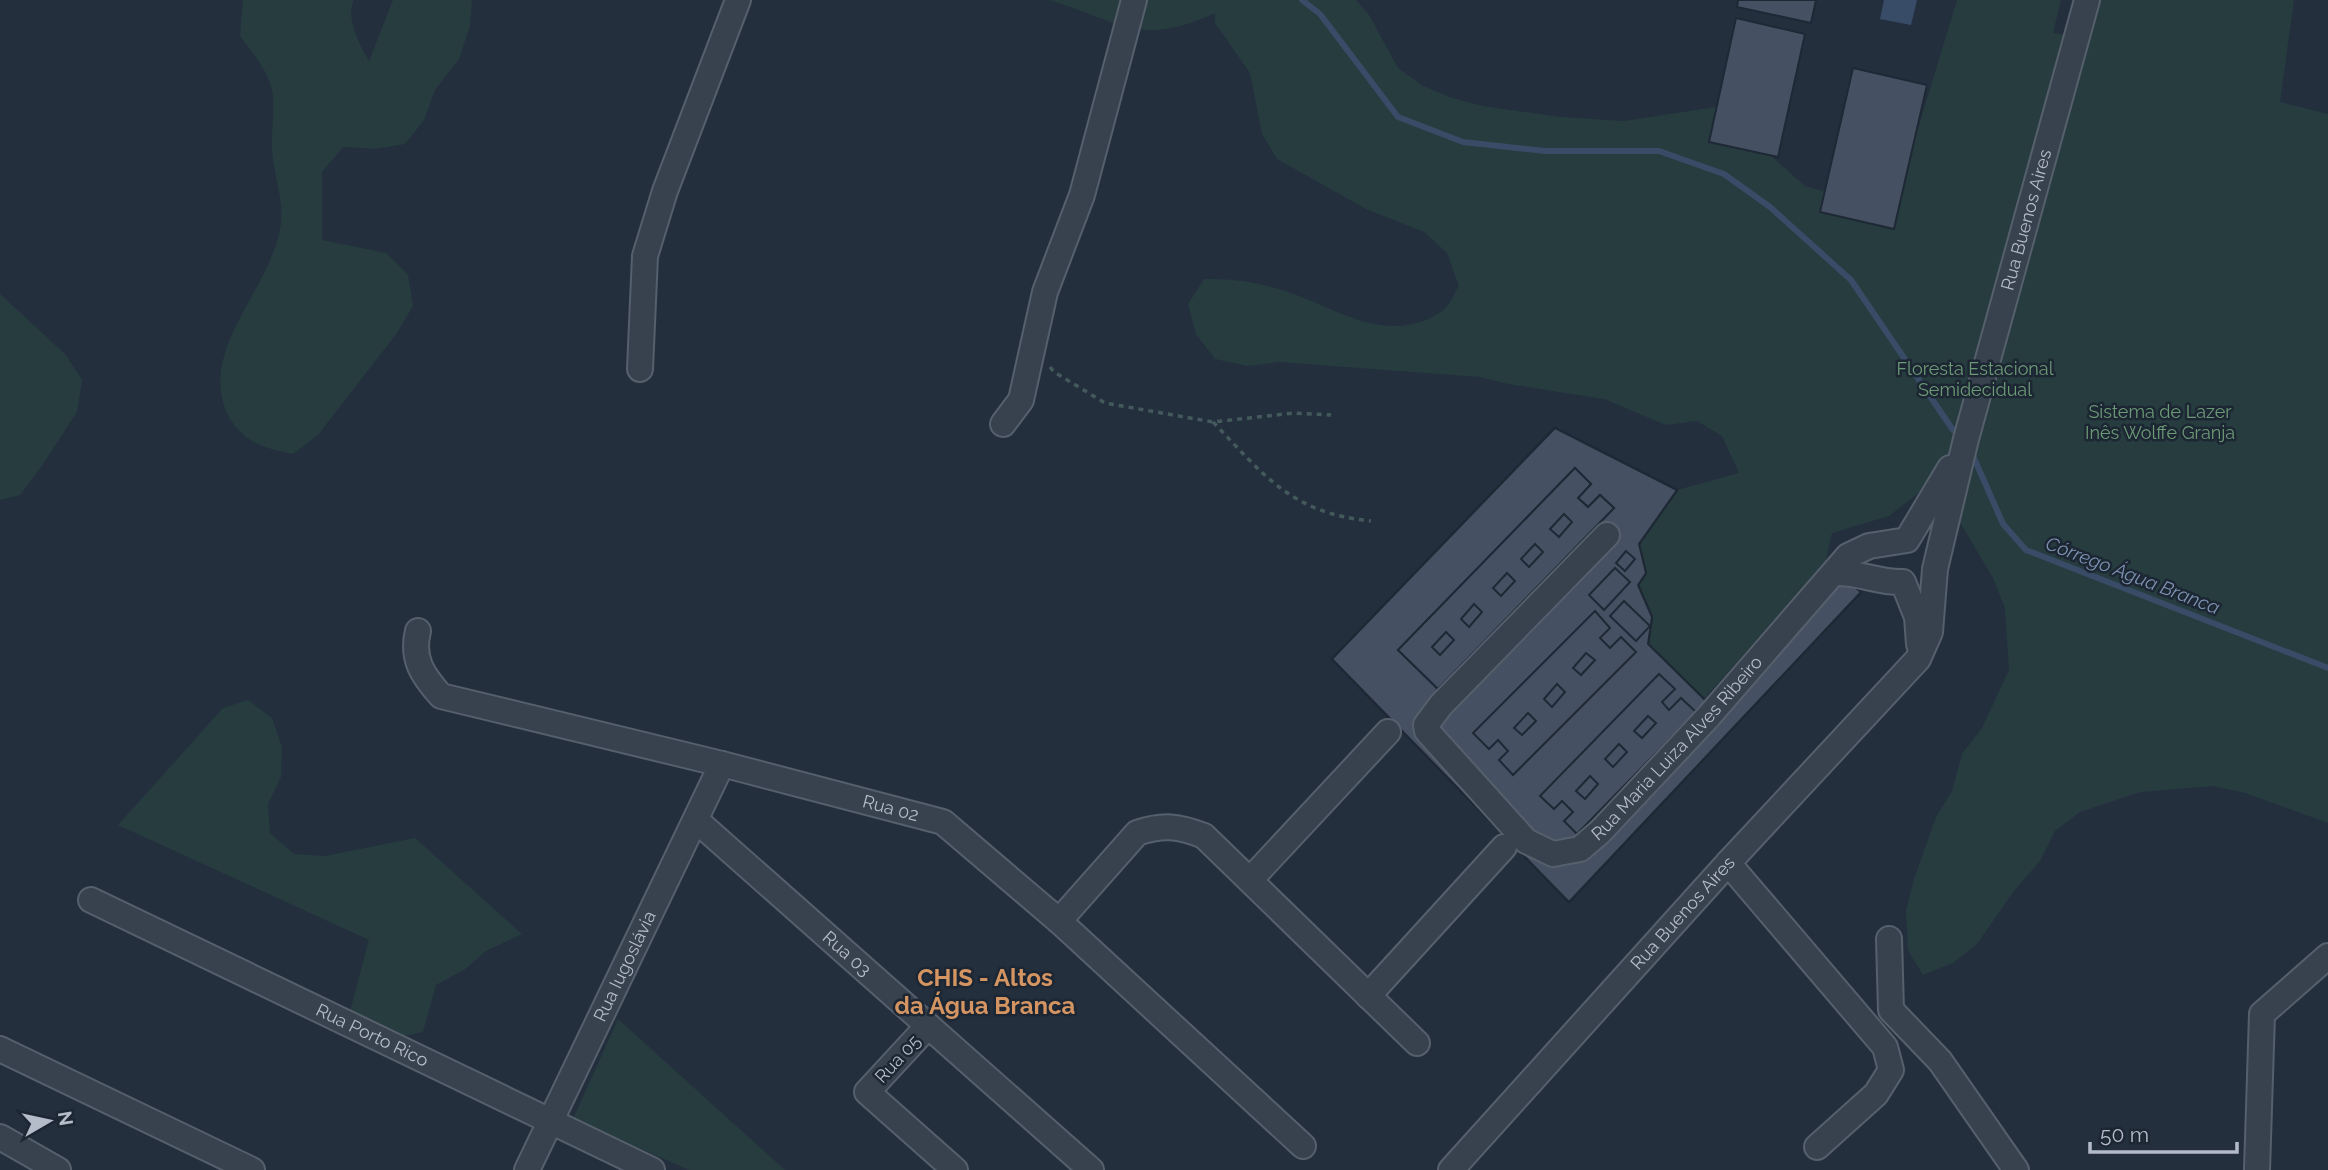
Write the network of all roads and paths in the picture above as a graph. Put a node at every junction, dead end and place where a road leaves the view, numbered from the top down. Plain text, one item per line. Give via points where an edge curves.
1 (738, 0) edge
2 (1134, 0) edge
3 (2087, 0) edge
4 (1048, 364) dead end
5 (640, 369) dead end
6 (1331, 415) dead end
7 (1213, 422) junction
8 (1003, 424) dead end
9 (1966, 439) junction
10 (1371, 521) dead end
11 (1607, 535) dead end
12 (1907, 540) junction
13 (1935, 569) junction
14 (1835, 573) junction
15 (1903, 582) junction
16 (418, 631) dead end
17 (1918, 659) junction
18 (1388, 732) dead end
19 (722, 764) junction
20 (697, 821) junction
21 (1504, 847) dead end
22 (1728, 863) junction
23 (1250, 880) junction
24 (91, 900) dead end
25 (1059, 922) junction
26 (1889, 939) dead end
27 (2328, 956) edge
28 (1367, 996) junction
29 (928, 1026) junction
30 (1417, 1043) dead end
31 (0, 1049) edge
32 (551, 1123) junction
33 (0, 1138) edge
34 (1303, 1146) dead end
35 (1817, 1147) dead end
36 (58, 1170) edge
37 (252, 1170) edge
38 (527, 1170) edge
39 (652, 1170) edge
40 (956, 1170) edge
41 (1091, 1170) edge
42 (1451, 1170) edge
43 (2017, 1170) edge
44 (2257, 1170) edge

1 - 5 street via 645,256
2 - 8 street via 1082,195 1045,292 1021,400
3 - 9 street, Rua Buenos Aires
4 - 7 path via 1105,403
6 - 7 path via 1294,413
7 - 10 path via 1297,502 1345,518
9 - 12 street, Rua Buenos Aires
9 - 13 street, Rua Buenos Aires
11 - 14 street, Rua Maria Luiza Alves Ribeiro via 1426,724 1427,732 1526,841 1553,854 1580,849 1600,832
12 - 13 street via 1927,544 1935,555
12 - 14 street via 1848,556
12 - 15 street, Rua Buenos Aires via 1892,556 1893,570
13 - 15 street via 1922,583
13 - 17 street, Rua Buenos Aires via 1930,632
14 - 15 street via 1859,574 1876,582
15 - 17 street, Rua Buenos Aires via 1917,617
16 - 19 street, Rua 02 via 415,645 421,673 441,696
17 - 22 street, Rua Buenos Aires
18 - 23 street
19 - 20 street, Rua Iugoslávia
19 - 25 street, Rua 02 via 943,822
20 - 29 street, Rua 03
20 - 32 street, Rua Iugoslávia
21 - 28 street
22 - 35 street via 1885,1046 1891,1070 1875,1094
22 - 42 street, Rua Buenos Aires
23 - 25 street via 1204,836 1179,826 1155,827 1137,833
23 - 28 street
24 - 32 street, Rua Porto Rico
25 - 34 street, Rua 02
26 - 43 street via 1891,1010 1941,1061
27 - 44 street via 2262,1014
28 - 30 street
29 - 40 street, Rua 05 via 867,1091
29 - 41 street, Rua 03
31 - 37 street
32 - 38 street, Rua Iugoslávia
32 - 39 street, Rua Porto Rico
33 - 36 street

